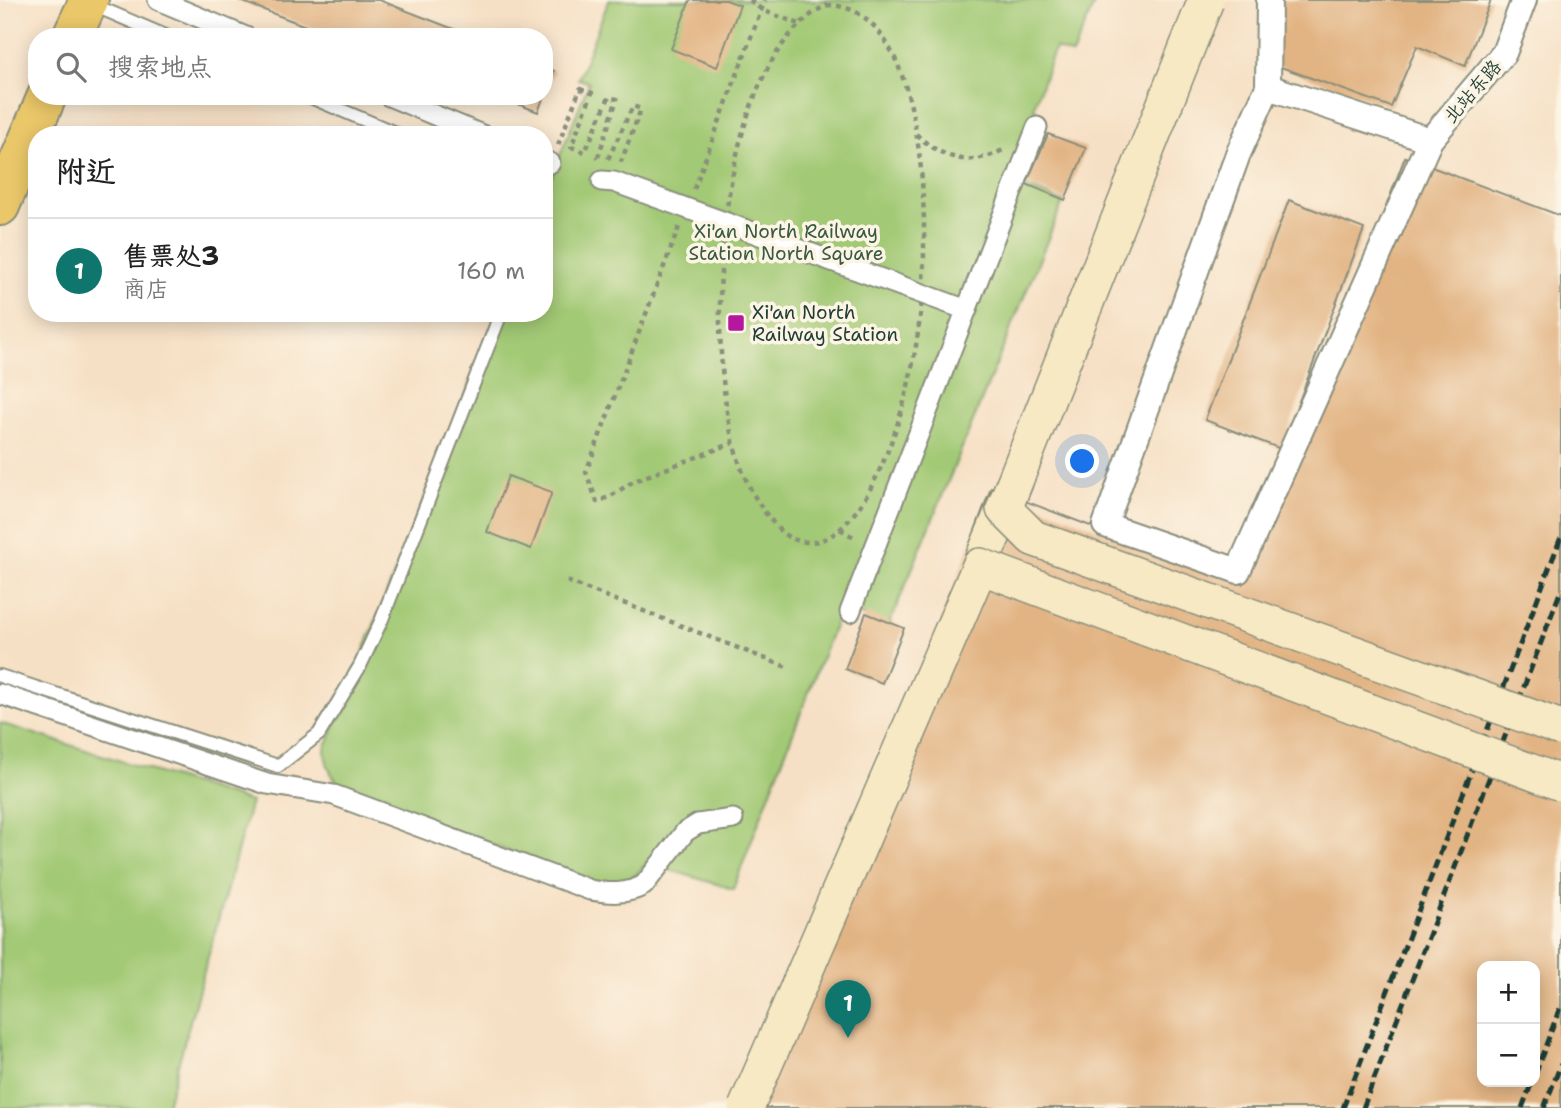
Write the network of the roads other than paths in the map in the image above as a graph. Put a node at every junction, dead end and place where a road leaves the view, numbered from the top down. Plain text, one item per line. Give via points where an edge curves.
1 (158, 0) edge
2 (1206, 0) edge
3 (1269, 0) edge
4 (1524, 0) edge
5 (83, 13) edge
6 (136, 28) edge
7 (225, 28) edge
8 (1268, 87) junction
9 (43, 105) edge
10 (330, 105) edge
11 (410, 105) edge
12 (34, 126) edge
13 (379, 126) edge
14 (461, 126) edge
15 (1037, 127) dead end
16 (1430, 139) junction
17 (28, 140) edge
18 (608, 182) road end
19 (0, 206) edge
20 (967, 310) junction
21 (497, 322) edge
22 (1033, 436) junction
23 (980, 566) junction
24 (850, 612) dead end
25 (0, 676) edge
26 (0, 694) edge
27 (1561, 729) edge
28 (1561, 783) edge
29 (733, 819) dead end
30 (747, 1108) edge

1 - 7 street
2 - 22 main road, bridge
3 - 8 street
4 - 16 street, 北站东路 via 1504,53
5 - 6 lane
8 - 16 street
8 - 16 street, 北站东路 via 1238,154 1105,525 1238,571
9 - 12 main road
10 - 13 lane
11 - 14 street
15 - 20 street
17 - 19 main road
18 - 20 street
20 - 24 street
21 - 25 lane via 360,666 319,734 278,766
22 - 23 main road
22 - 27 main road, bridge via 1004,509 1033,538
23 - 28 main road, bridge
23 - 30 main road, bridge
26 - 29 street via 267,784 334,795 590,890 636,890 685,832 698,824

